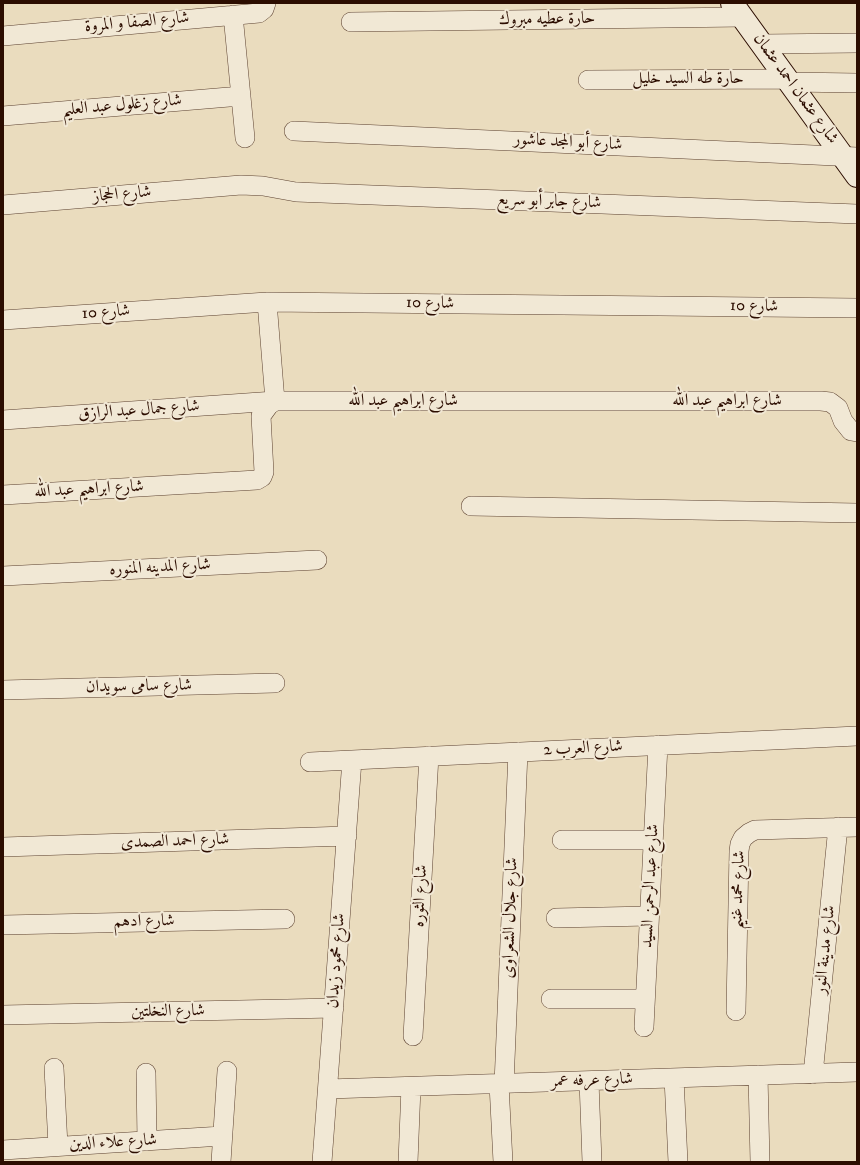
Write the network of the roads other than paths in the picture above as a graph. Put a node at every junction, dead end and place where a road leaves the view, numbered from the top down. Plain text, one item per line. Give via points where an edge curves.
1 (266, 3) edge
2 (737, 10) edge
3 (233, 14) junction
4 (351, 22) dead end
5 (3, 36) edge
6 (857, 43) edge
7 (762, 44) junction
8 (588, 80) dead end
9 (788, 81) junction
10 (857, 83) edge
11 (240, 96) junction
12 (3, 116) edge
13 (294, 131) dead end
14 (245, 138) dead end
15 (850, 156) edge
16 (857, 176) edge
17 (241, 186) joint
18 (3, 205) edge
19 (857, 214) edge
20 (266, 302) junction
21 (857, 308) edge
22 (3, 320) edge
23 (276, 401) junction
24 (3, 420) edge
25 (857, 432) edge
26 (3, 495) edge
27 (471, 506) dead end
28 (857, 513) edge
29 (317, 560) dead end
30 (3, 576) edge
31 (275, 683) dead end
32 (3, 690) edge
33 (857, 736) edge
34 (658, 745) junction
35 (518, 752) junction
36 (429, 756) junction
37 (352, 760) junction
38 (310, 762) dead end
39 (838, 827) junction
40 (857, 827) edge
41 (347, 836) junction
42 (562, 840) dead end
43 (653, 840) junction
44 (3, 847) edge
45 (649, 916) junction
46 (556, 918) dead end
47 (285, 919) dead end
48 (3, 925) edge
49 (551, 999) dead end
50 (645, 999) junction
51 (334, 1008) junction
52 (736, 1012) dead end
53 (3, 1015) edge
54 (644, 1028) dead end
55 (413, 1036) dead end
56 (54, 1068) dead end
57 (227, 1071) dead end
58 (857, 1072) edge
59 (146, 1073) dead end
60 (813, 1074) junction
61 (758, 1076) junction
62 (674, 1078) junction
63 (589, 1081) junction
64 (501, 1084) junction
65 (412, 1087) junction
66 (328, 1089) junction
67 (222, 1136) junction
68 (148, 1141) junction
69 (58, 1146) junction
70 (3, 1150) edge
71 (221, 1162) edge
72 (322, 1162) edge
73 (408, 1162) edge
74 (503, 1162) edge
75 (592, 1162) edge
76 (678, 1162) edge
77 (760, 1162) edge

1 - 3 street, شارع الصفا و المروة via 260,13
2 - 4 street, حارة عطيه مبروك
2 - 7 street, شارع عثمان احمد عثمان
3 - 5 street, شارع الصفا و المروة
3 - 11 street
6 - 7 street
7 - 9 street, شارع عثمان احمد عثمان
8 - 9 street, حارة طه السيد خليل
9 - 10 street, حارة طه السيد خليل
9 - 15 street, شارع عثمان احمد عثمان
11 - 12 street, شارع زغلول عبد العليم
11 - 14 street
13 - 15 street, شارع أبو المجد عاشور
15 - 16 street, شارع عثمان احمد عثمان
17 - 18 street, شارع الحجاز
17 - 19 street, شارع جابر أبو سريع via 263,186 296,192
20 - 21 street, شارع 10
20 - 22 street, شارع 10
20 - 23 street
23 - 24 street, شارع جمال عبد الرازق
23 - 25 street, شارع ابراهيم عبد الله via 821,401 830,402 838,408 843,421 851,431
23 - 26 street, شارع ابراهيم عبد الله via 262,416 264,472 257,480
27 - 28 street
29 - 30 street, شارع المدينه المنوره
31 - 32 street, شارع سامى سويدان
33 - 34 street, شارع العرب 2
34 - 35 street, شارع العرب 2
34 - 43 street, شارع عبد الرحمن السيد
35 - 36 street, شارع العرب 2
35 - 64 street, شارع جلال الشعراوى
36 - 37 street, شارع العرب 2
36 - 55 street, شارع الثوره
37 - 38 street, شارع العرب 2
37 - 41 street, شارع محمود زيدان
39 - 40 street, شارع محمد غنيم
39 - 52 street, شارع محمد غنيم via 755,830 743,838 739,851
39 - 60 street, شارع مدينة النور
41 - 44 street, شارع احمد الصمدى
41 - 51 street, شارع محمود زيدان
42 - 43 street
43 - 45 street, شارع عبد الرحمن السيد
45 - 46 street
45 - 50 street, شارع عبد الرحمن السيد
47 - 48 street, شارع ادهم
49 - 50 street
50 - 54 street, شارع عبد الرحمن السيد
51 - 53 street, شارع النخلتين
51 - 66 street, شارع محمود زيدان
56 - 69 street
57 - 67 street
58 - 60 street, شارع عرفه عمر
59 - 68 street
60 - 61 street, شارع عرفه عمر
61 - 62 street, شارع عرفه عمر
61 - 77 street
62 - 63 street, شارع عرفه عمر
62 - 76 street
63 - 64 street, شارع عرفه عمر
63 - 75 street
64 - 65 street, شارع عرفه عمر
64 - 74 street, شارع جلال الشعراوى
65 - 66 street, شارع عرفه عمر
65 - 73 street
66 - 72 street, شارع محمود زيدان
67 - 68 street, شارع علاء الدين
67 - 71 street
68 - 69 street, شارع علاء الدين
69 - 70 street, شارع علاء الدين

